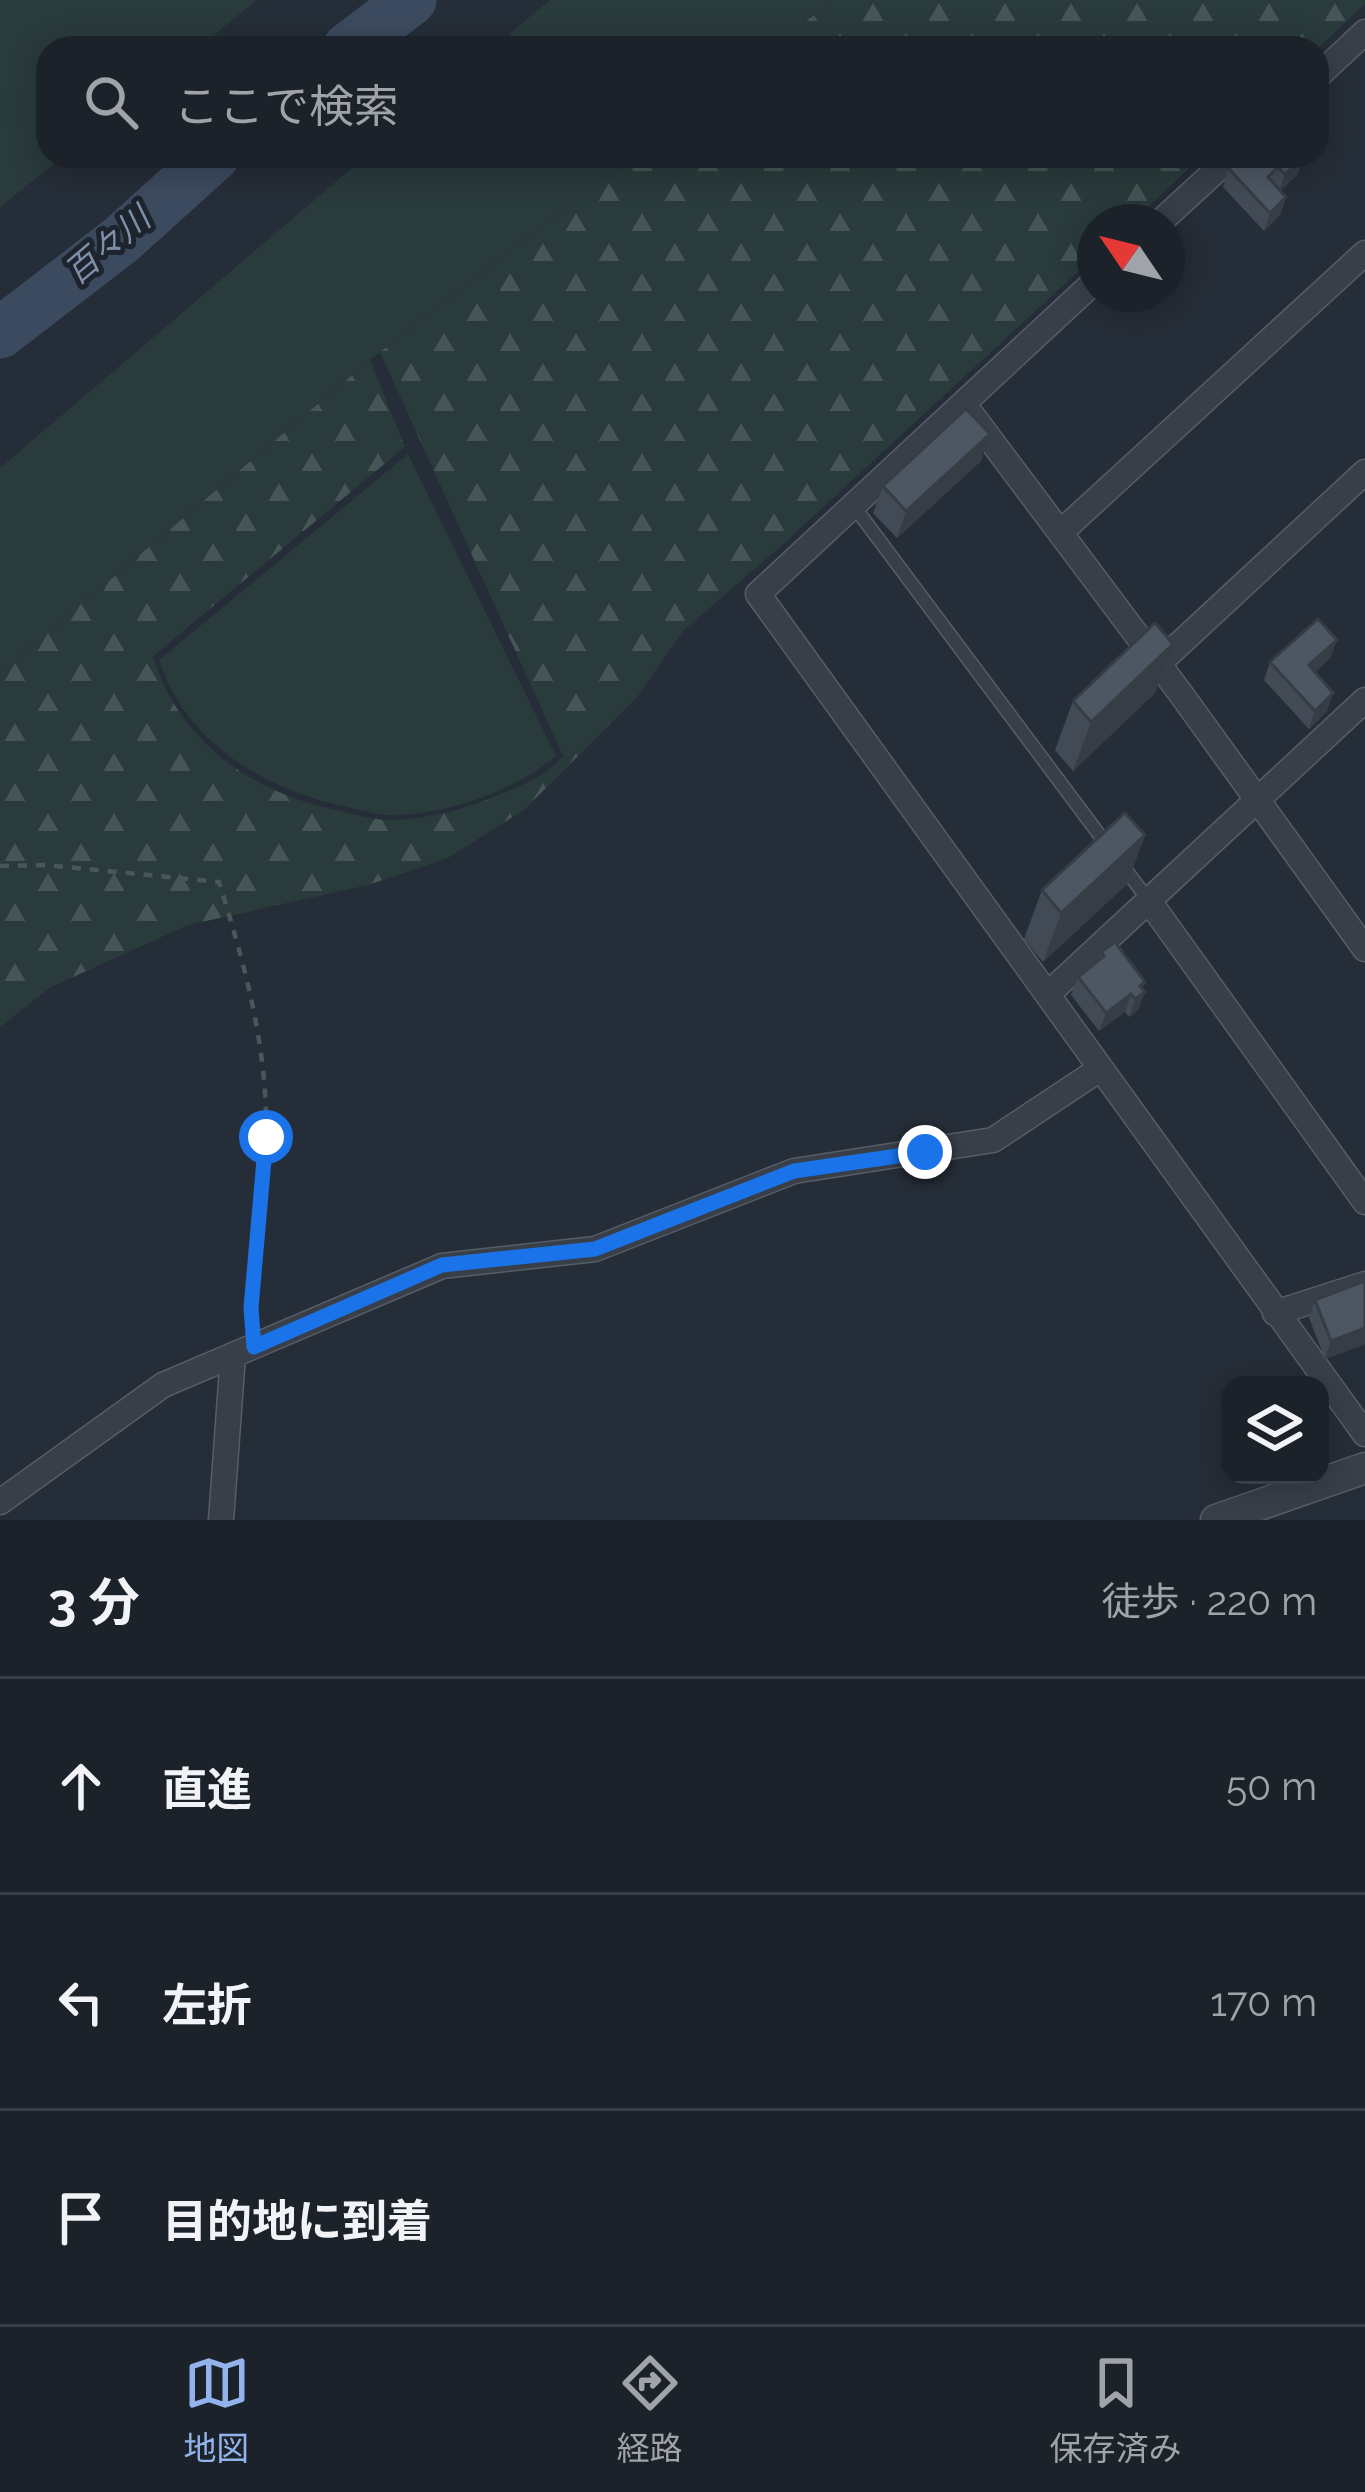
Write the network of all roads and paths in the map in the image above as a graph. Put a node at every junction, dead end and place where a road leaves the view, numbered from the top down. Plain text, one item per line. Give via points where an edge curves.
1 (1365, 32) edge
2 (1329, 66) edge
3 (1219, 168) edge
4 (1180, 204) edge
5 (1365, 253) edge
6 (1077, 297) edge
7 (962, 401) junction
8 (1365, 472) edge
9 (852, 505) junction
10 (1061, 532) junction
11 (1158, 664) junction
12 (1365, 700) edge
13 (1257, 798) junction
14 (0, 866) edge
15 (1149, 901) junction
16 (1361, 934) edge
17 (1048, 994) junction
18 (1100, 1069) junction
19 (1365, 1202) edge
20 (1365, 1284) edge
21 (1275, 1313) junction
22 (243, 1351) junction
23 (1365, 1434) edge
24 (1365, 1468) edge
25 (0, 1502) edge
26 (221, 1520) edge
27 (1216, 1520) edge

1 - 2 street
3 - 4 street
5 - 10 street
6 - 7 street
7 - 9 street
7 - 10 street
8 - 11 street
9 - 15 lane
9 - 17 street via 758,594
10 - 11 street
11 - 13 street
12 - 13 street
13 - 15 street
13 - 16 street
14 - 22 path via 219,882 262,1049 266,1137
15 - 17 street
15 - 19 street
17 - 18 street
18 - 21 street
18 - 22 street via 993,1140 794,1171 595,1249 442,1265
20 - 21 street
21 - 23 street
22 - 25 street via 163,1385
22 - 26 street
24 - 27 street

